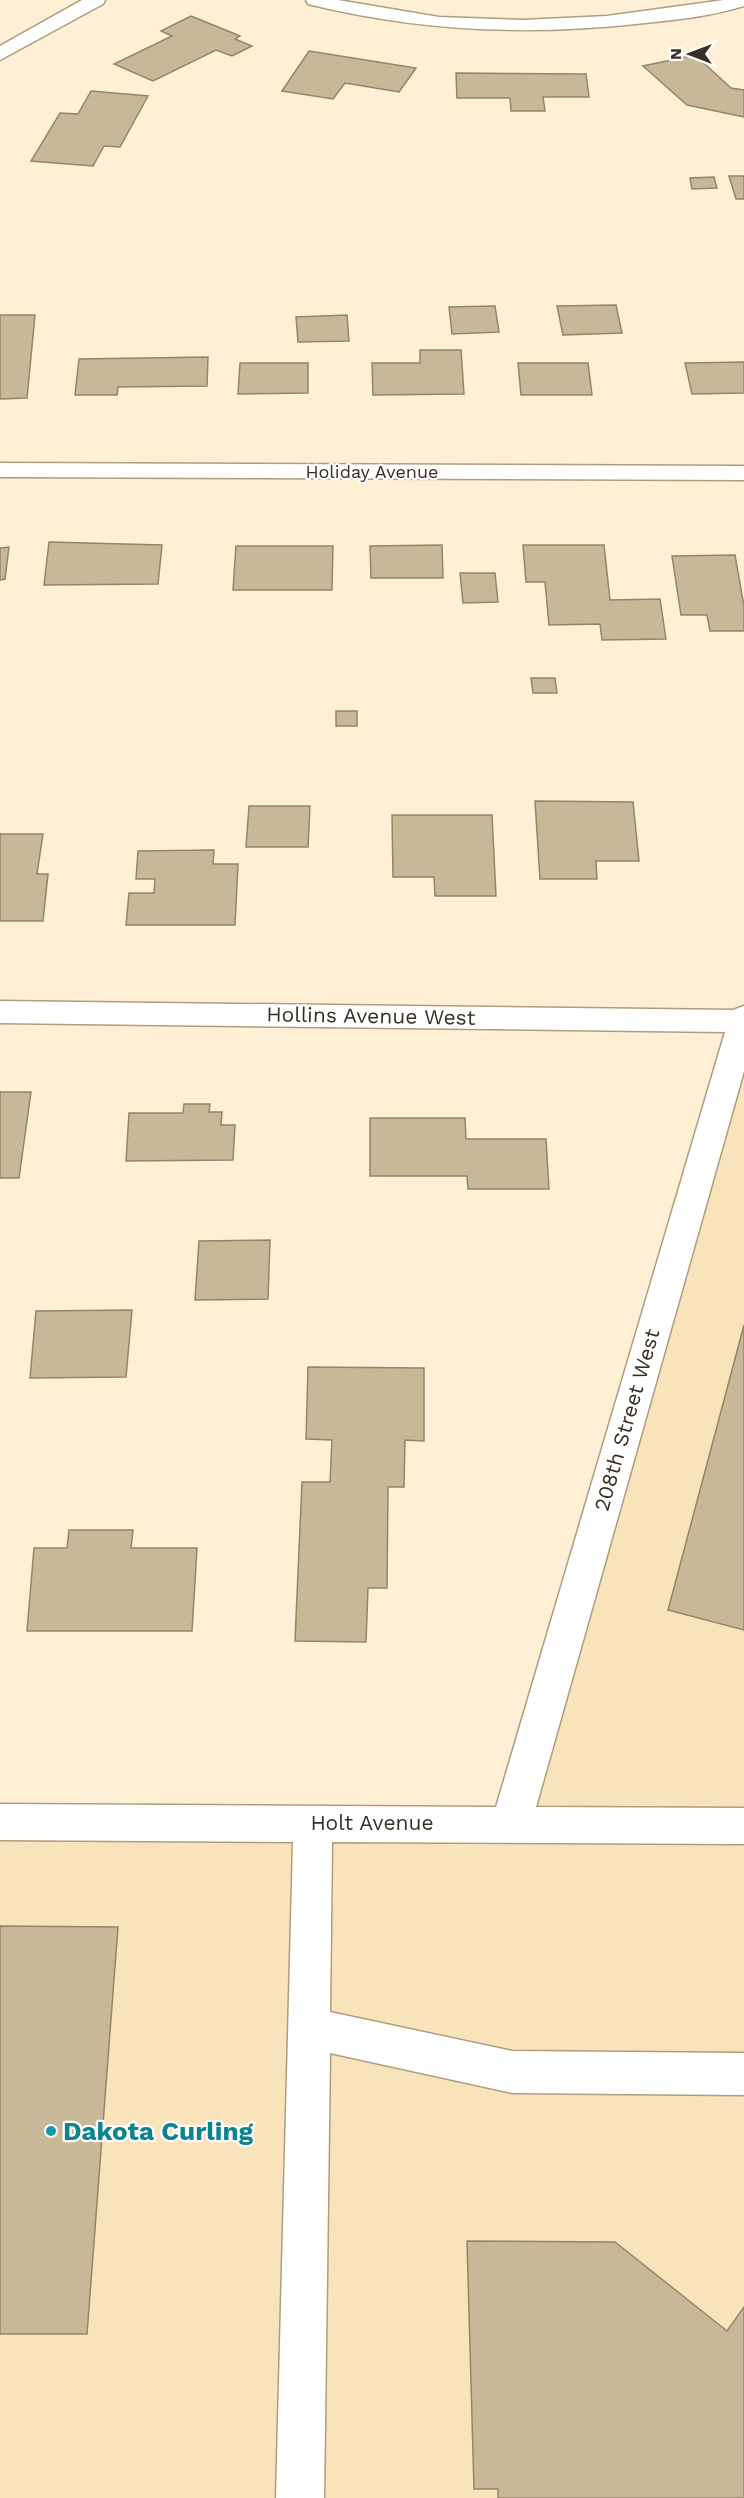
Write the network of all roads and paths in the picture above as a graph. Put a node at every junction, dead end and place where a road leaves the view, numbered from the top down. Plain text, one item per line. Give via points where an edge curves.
1 (96, 0) edge
2 (315, 0) edge
3 (739, 6) edge
4 (0, 54) edge
5 (0, 470) edge
6 (744, 473) edge
7 (0, 1012) edge
8 (743, 1019) edge
9 (0, 1822) edge
10 (313, 1823) junction
11 (511, 1824) junction
12 (744, 1826) edge
13 (309, 2028) junction
14 (744, 2074) edge
15 (300, 2498) edge

1 - 4 street
2 - 3 street via 424,21 520,26 602,22
5 - 6 street, Holiday Avenue
7 - 8 street, Hollins Avenue West
8 - 11 street, 208th Street West
9 - 10 street, Holt Avenue
10 - 11 street, Holt Avenue
10 - 13 street
11 - 12 street, Holt Avenue
13 - 14 street via 512,2072
13 - 15 street

